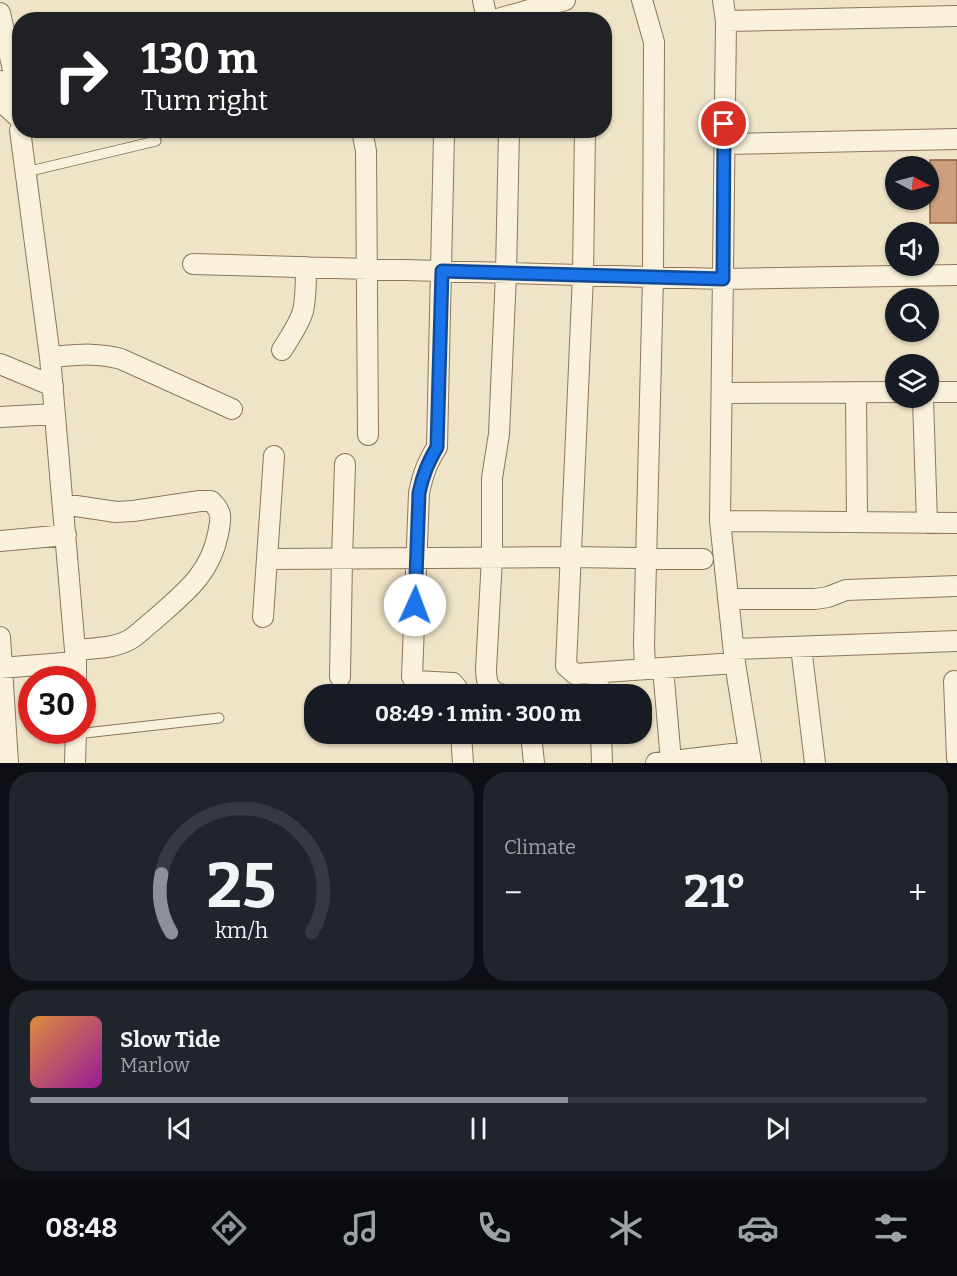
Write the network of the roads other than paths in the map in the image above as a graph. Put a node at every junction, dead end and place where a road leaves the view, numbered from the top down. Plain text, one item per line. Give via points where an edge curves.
1 (565, 0) edge
2 (642, 0) edge
3 (723, 0) edge
4 (522, 12) edge
5 (0, 13) edge
6 (957, 16) edge
7 (726, 21) junction
8 (12, 66) edge
9 (0, 81) edge
10 (12, 113) edge
11 (22, 138) edge
12 (364, 138) edge
13 (444, 138) edge
14 (509, 138) edge
15 (585, 138) edge
16 (957, 139) edge
17 (156, 141) dead end
18 (724, 144) junction
19 (26, 172) junction
20 (193, 264) dead end
21 (306, 267) junction
22 (366, 268) junction
23 (442, 271) junction
24 (506, 273) junction
25 (583, 275) junction
26 (957, 276) edge
27 (652, 277) junction
28 (723, 279) junction
29 (282, 350) dead end
30 (50, 357) junction
31 (0, 364) edge
32 (53, 386) junction
33 (856, 392) junction
34 (885, 392) edge
35 (939, 392) edge
36 (957, 392) edge
37 (722, 393) junction
38 (923, 408) edge
39 (232, 409) dead end
40 (55, 414) junction
41 (0, 417) edge
42 (368, 435) dead end
43 (274, 456) dead end
44 (345, 464) dead end
45 (63, 504) junction
46 (720, 521) junction
47 (857, 522) junction
48 (927, 523) junction
49 (957, 523) edge
50 (66, 535) junction
51 (0, 541) edge
52 (570, 557) junction
53 (416, 558) junction
54 (492, 558) junction
55 (267, 559) junction
56 (342, 559) junction
57 (646, 559) junction
58 (703, 559) dead end
59 (957, 586) edge
60 (728, 599) junction
61 (263, 617) dead end
62 (0, 637) edge
63 (957, 641) edge
64 (801, 647) junction
65 (734, 656) junction
66 (76, 664) edge
67 (1, 668) edge
68 (654, 669) junction
69 (598, 673) junction
70 (340, 677) dead end
71 (954, 681) dead end
72 (454, 684) edge
73 (488, 684) edge
74 (599, 684) edge
75 (219, 718) dead end
76 (96, 730) edge
77 (76, 744) edge
78 (462, 744) edge
79 (532, 744) edge
80 (601, 744) edge
81 (750, 758) edge
82 (957, 758) edge
83 (664, 762) edge
84 (8, 763) edge
85 (75, 763) edge
86 (463, 763) edge
87 (534, 763) edge
88 (602, 763) edge
89 (815, 763) edge

1 - 4 street
2 - 27 street via 654,42
3 - 7 street
5 - 8 street
6 - 7 street
7 - 18 street
9 - 10 street
11 - 19 street
12 - 22 street
13 - 23 street
14 - 24 street
15 - 25 street
16 - 18 street
17 - 19 lane
18 - 28 street
19 - 30 street
20 - 21 street
21 - 22 street
21 - 29 street via 302,312
22 - 23 street
22 - 42 street
23 - 24 street
23 - 53 street via 437,447 424,470 419,493
24 - 25 street
24 - 54 street via 499,434 492,478
25 - 27 street
25 - 52 street
26 - 28 street
27 - 28 street
27 - 57 street
28 - 37 street
30 - 32 street
30 - 39 street via 86,354 121,359
31 - 32 street
32 - 40 street
33 - 34 street
33 - 37 street
33 - 47 street
35 - 36 street
37 - 46 street
38 - 48 street
40 - 41 street
40 - 45 street
43 - 55 street
44 - 56 street
45 - 50 street
45 - 66 street via 116,512 211,501 221,520 212,556 194,585 132,638
46 - 47 street
46 - 60 street
47 - 48 street
48 - 49 street
50 - 51 street
50 - 66 street
52 - 54 street
52 - 57 street
52 - 69 street via 566,666 575,674
53 - 54 street
53 - 56 street
53 - 72 street via 412,677 415,681
54 - 73 street
55 - 56 street
55 - 61 street
56 - 70 street
57 - 58 street
57 - 68 street via 644,644
59 - 60 street via 846,590 815,599
60 - 65 street
62 - 67 street
63 - 64 street
64 - 65 street
64 - 89 street
65 - 68 street
65 - 81 street
66 - 67 street
67 - 84 street
68 - 69 street
68 - 83 street
69 - 74 street
71 - 82 street
75 - 76 lane
77 - 85 street
78 - 86 street
79 - 87 street
80 - 88 street
81 - 83 street

